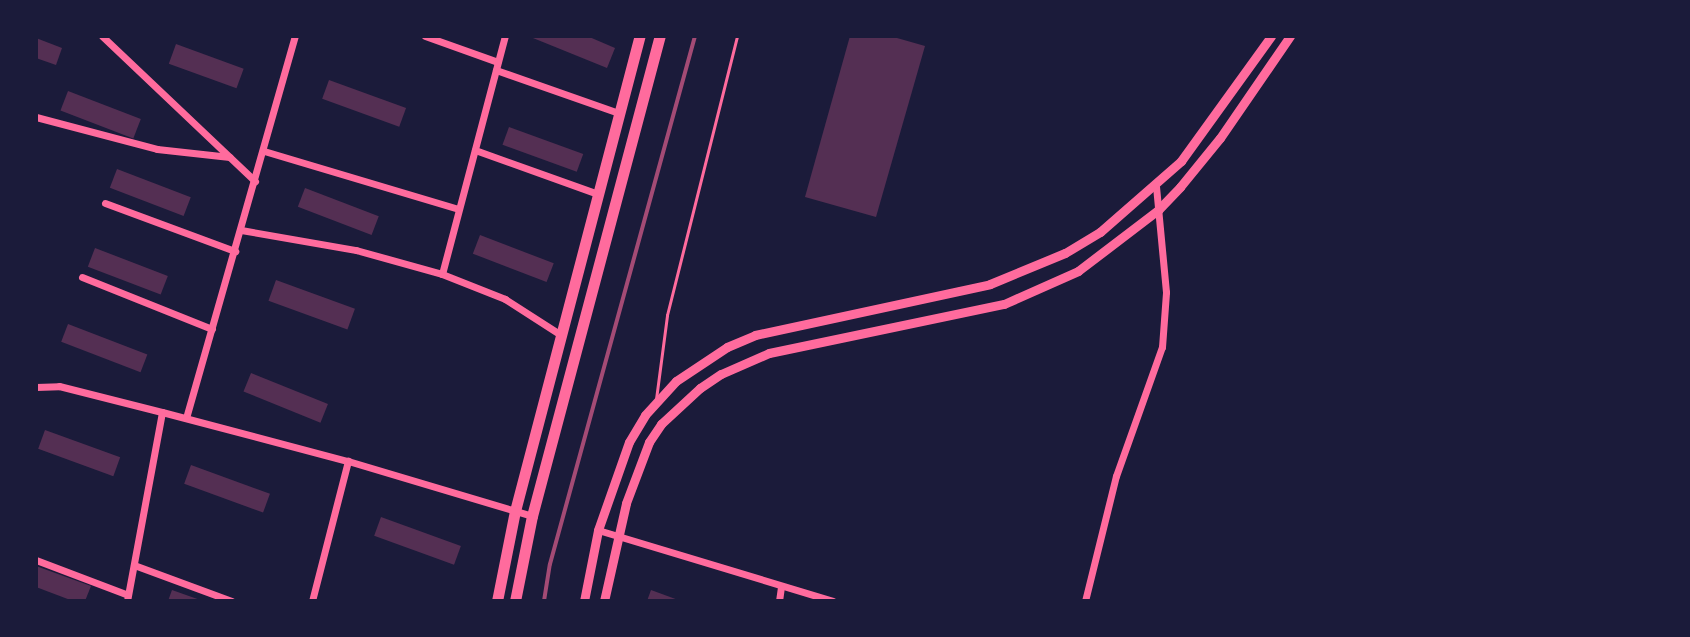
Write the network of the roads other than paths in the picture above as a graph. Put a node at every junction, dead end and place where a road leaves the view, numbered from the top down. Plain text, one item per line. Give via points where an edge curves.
1 (102, 36) edge
2 (295, 36) edge
3 (425, 36) edge
4 (505, 36) edge
5 (640, 36) edge
6 (660, 36) edge
7 (737, 36) edge
8 (1271, 36) edge
9 (1290, 36) edge
10 (497, 66) junction
11 (619, 113) junction
12 (36, 117) edge
13 (475, 150) junction
14 (264, 151) junction
15 (230, 157) junction
16 (255, 181) junction
17 (1156, 186) junction
18 (598, 194) junction
19 (105, 203) dead end
20 (459, 209) junction
21 (1158, 210) junction
22 (241, 230) junction
23 (235, 251) junction
24 (442, 274) junction
25 (82, 277) dead end
26 (212, 329) junction
27 (561, 335) junction
28 (36, 387) edge
29 (655, 403) junction
30 (162, 412) junction
31 (186, 418) junction
32 (661, 424) junction
33 (348, 461) junction
34 (515, 511) junction
35 (532, 516) junction
36 (598, 530) junction
37 (617, 537) junction
38 (36, 560) edge
39 (134, 565) junction
40 (781, 587) junction
41 (128, 598) edge
42 (232, 601) edge
43 (312, 601) edge
44 (497, 601) edge
45 (515, 601) edge
46 (584, 601) edge
47 (604, 601) edge
48 (779, 601) edge
49 (833, 601) edge
50 (1085, 601) edge

1 - 15 street
2 - 14 street
3 - 10 street
4 - 10 street
5 - 11 highway
6 - 35 highway
7 - 29 lane via 667,315
8 - 17 main road via 1202,134
9 - 21 main road via 1220,138
10 - 11 street
10 - 13 street
11 - 18 highway
12 - 15 street via 157,149
13 - 18 street
13 - 20 street
14 - 16 street
14 - 20 street
15 - 16 street
16 - 22 street
17 - 21 street
17 - 29 main road via 1100,232 1028,271 950,294 755,335 700,362
18 - 27 highway
19 - 23 street
20 - 24 street
21 - 32 main road via 1078,271 1042,289 964,313 769,353 721,374
21 - 50 street via 1166,292 1162,347 1113,488
22 - 23 street
22 - 24 street via 356,250
23 - 26 street
24 - 27 street via 505,299
25 - 26 street
26 - 31 street
27 - 34 highway
28 - 30 street via 59,386
29 - 32 main road
29 - 36 main road via 629,442
30 - 31 street
30 - 39 street
31 - 33 street
32 - 37 main road via 649,442
33 - 34 street
33 - 43 street
34 - 35 street
34 - 44 highway
35 - 45 highway
36 - 37 street
36 - 46 main road
37 - 40 street
37 - 47 main road
38 - 41 street
39 - 41 street
39 - 42 street
40 - 48 street
40 - 49 street

